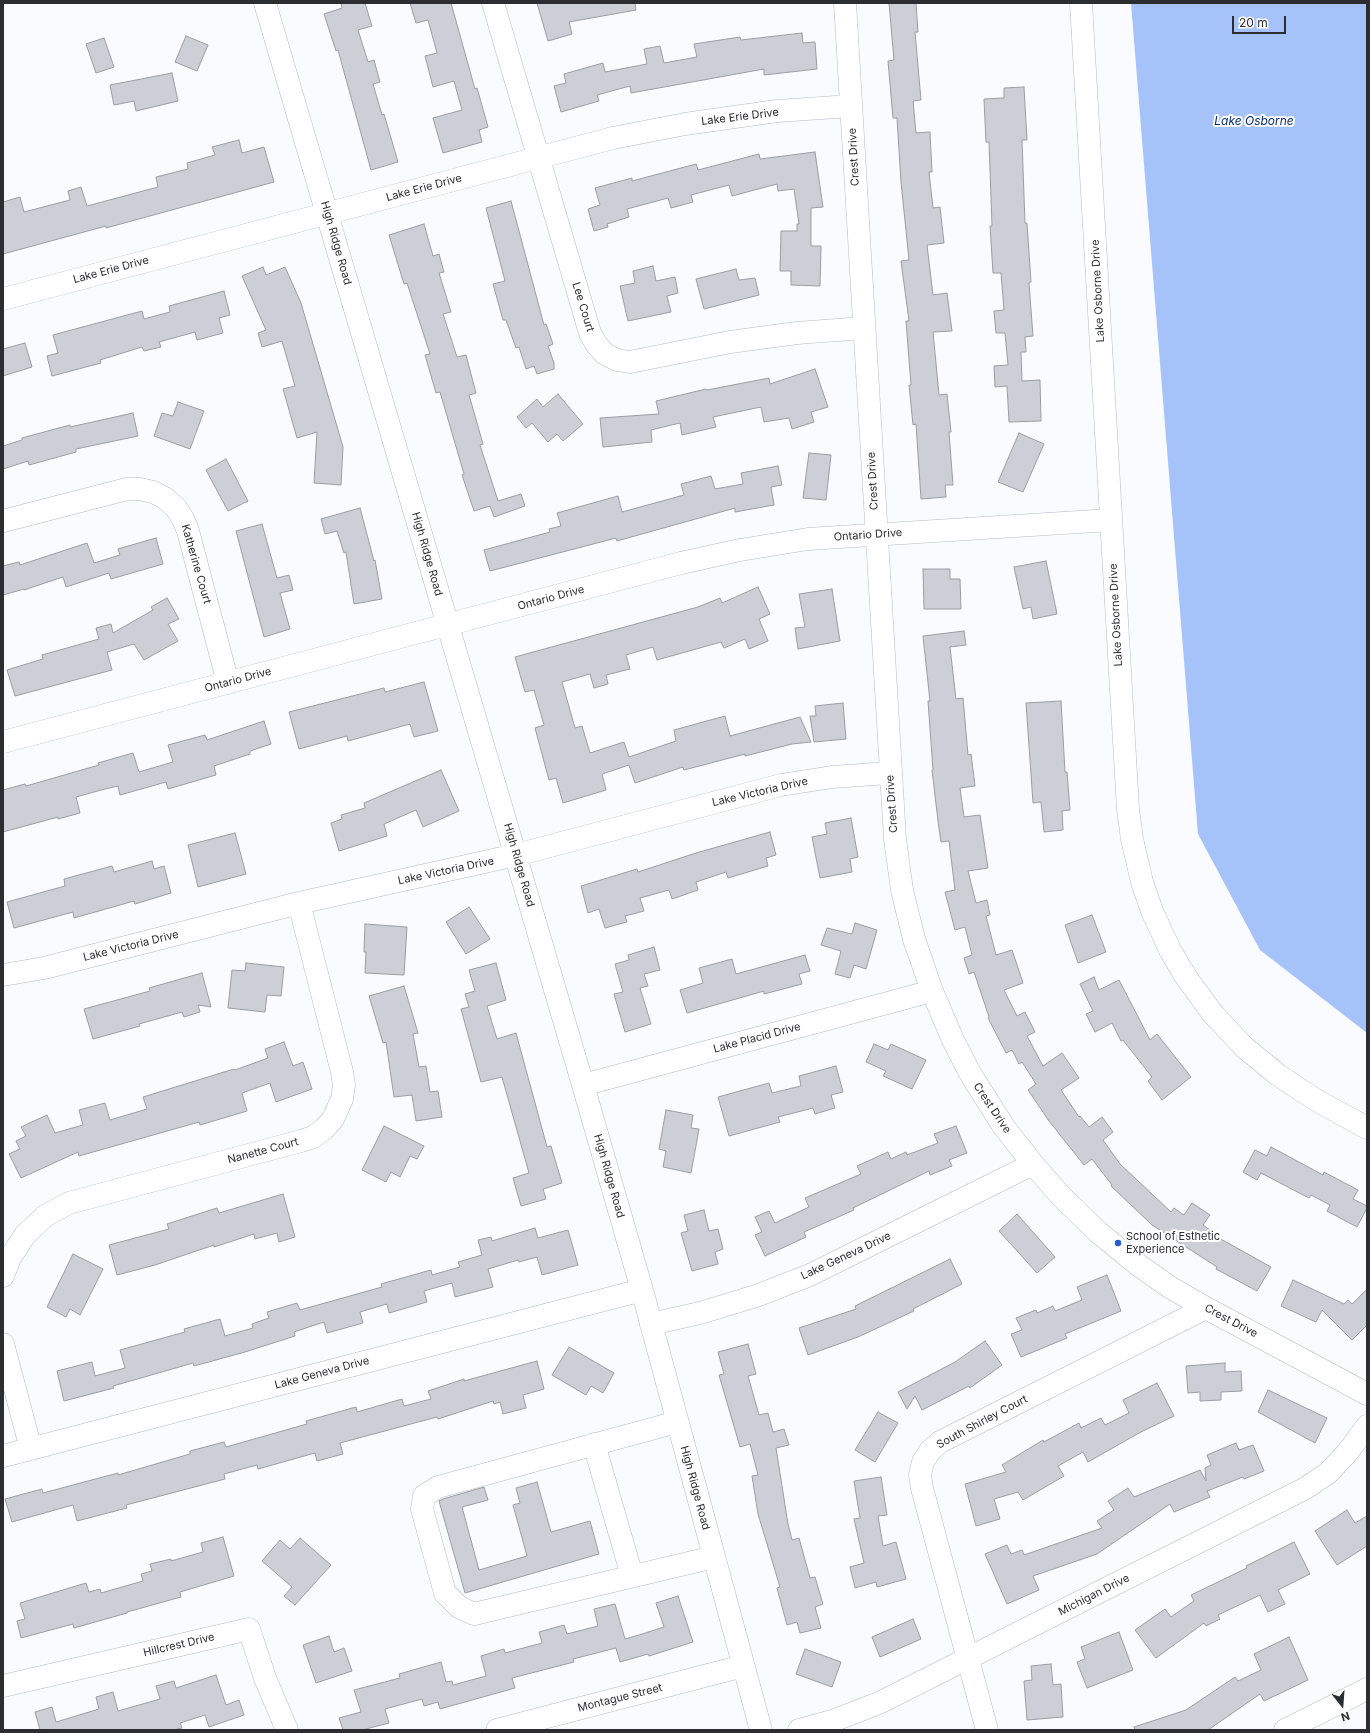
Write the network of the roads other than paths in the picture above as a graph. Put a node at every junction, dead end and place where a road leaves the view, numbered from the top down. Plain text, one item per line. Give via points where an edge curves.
1 (265, 3) edge
2 (493, 3) edge
3 (846, 3) edge
4 (1081, 3) edge
5 (851, 106) junction
6 (539, 158) junction
7 (327, 214) junction
8 (3, 299) edge
9 (864, 328) junction
10 (1111, 520) junction
11 (3, 521) edge
12 (876, 534) junction
13 (448, 625) junction
14 (228, 683) junction
15 (3, 742) edge
16 (890, 773) junction
17 (516, 855) junction
18 (299, 903) junction
19 (3, 975) edge
20 (932, 991) junction
21 (583, 1085) junction
22 (1367, 1128) edge
23 (1033, 1164) junction
24 (3, 1276) edge
25 (642, 1290) junction
26 (1206, 1308) junction
27 (651, 1324) junction
28 (3, 1344) edge
29 (1367, 1394) edge
30 (677, 1422) junction
31 (1367, 1426) edge
32 (594, 1444) junction
33 (31, 1449) junction
34 (3, 1456) edge
35 (714, 1557) junction
36 (632, 1576) junction
37 (968, 1659) junction
38 (743, 1666) junction
39 (3, 1686) edge
40 (1367, 1689) edge
41 (522, 1727) edge
42 (287, 1730) edge
43 (497, 1730) edge
44 (760, 1730) edge
45 (799, 1730) edge
46 (987, 1730) edge
47 (1285, 1730) edge

1 - 7 street, High Ridge Road
2 - 6 street, Lee Court
3 - 5 street, Crest Drive
4 - 10 street, Lake Osborne Drive
5 - 6 street, Lake Erie Drive via 778,111 686,124 613,138
5 - 9 street, Crest Drive
6 - 7 street, Lake Erie Drive
6 - 9 street, Lee Court via 590,333 605,354 617,360 630,362 730,342
7 - 8 street, Lake Erie Drive
7 - 13 street, High Ridge Road
9 - 12 street, Crest Drive
10 - 12 street, Ontario Drive
10 - 22 street, Lake Osborne Drive via 1128,809 1132,838 1152,911 1186,977 1213,1014 1244,1046 1278,1076
11 - 14 street, Katherine Court via 127,489 153,492 166,498 184,519
12 - 13 street, Ontario Drive via 800,540 740,550 681,563
12 - 16 street, Crest Drive
13 - 14 street, Ontario Drive
13 - 17 street, High Ridge Road
14 - 15 street, Ontario Drive
16 - 17 street, Lake Victoria Drive via 832,777 781,785
16 - 20 street, Crest Drive via 902,890 914,939
17 - 18 street, Lake Victoria Drive
17 - 21 street, High Ridge Road
18 - 19 street, Lake Victoria Drive via 49,967
18 - 24 street, Nanette Court via 342,1072 342,1099 333,1119 324,1129 301,1141 69,1202 45,1216 25,1235 10,1258
20 - 21 street, Lake Placid Drive
20 - 23 street, Crest Drive via 976,1085
21 - 25 street, High Ridge Road
23 - 26 street, Crest Drive via 1098,1232 1143,1268
23 - 27 street, Lake Geneva Drive via 810,1275 756,1296
25 - 27 street, High Ridge Road
25 - 33 street, Lake Geneva Drive
26 - 29 street, Crest Drive
26 - 37 street, South Shirley Court via 940,1442 930,1451 923,1462 920,1475 922,1488
27 - 30 street, High Ridge Road
28 - 33 street
30 - 32 street
30 - 35 street, High Ridge Road
31 - 37 street, Michigan Drive via 1328,1473 1306,1488
32 - 36 street
32 - 36 street via 438,1487 424,1496 422,1509 445,1593 459,1607 474,1614
33 - 34 street, Lake Geneva Drive
35 - 36 street
35 - 38 street, High Ridge Road
37 - 45 street, Michigan Drive via 878,1703 835,1720
37 - 46 street, South Shirley Court
38 - 41 street, Montague Street
38 - 44 street, High Ridge Road
39 - 42 street, Hillcrest Drive via 250,1629 265,1678
40 - 47 street
41 - 43 street, Montague Street

